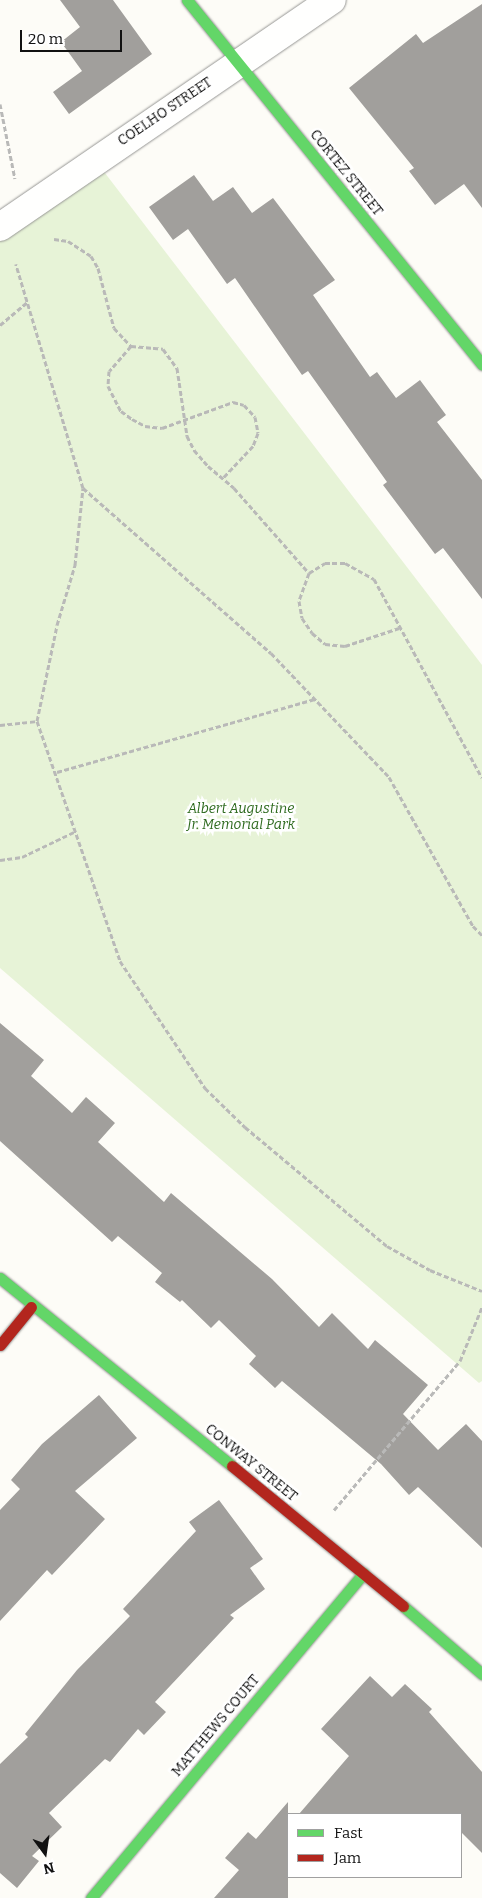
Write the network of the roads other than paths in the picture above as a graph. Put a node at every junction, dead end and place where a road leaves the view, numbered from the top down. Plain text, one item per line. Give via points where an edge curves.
1 (187, 0) edge
2 (332, 0) edge
3 (237, 63) junction
4 (0, 227) edge
5 (482, 364) edge
6 (0, 1278) edge
7 (31, 1307) junction
8 (0, 1345) edge
9 (364, 1573) junction
10 (482, 1674) edge
11 (91, 1898) edge

1 - 3 street, CORTEZ STREET
2 - 3 street, COELHO STREET
3 - 4 street, COELHO STREET
3 - 5 street, CORTEZ STREET
6 - 7 street, CONWAY STREET
7 - 8 street
7 - 9 street, CONWAY STREET
9 - 10 street, CONWAY STREET
9 - 11 street, MATTHEWS COURT

